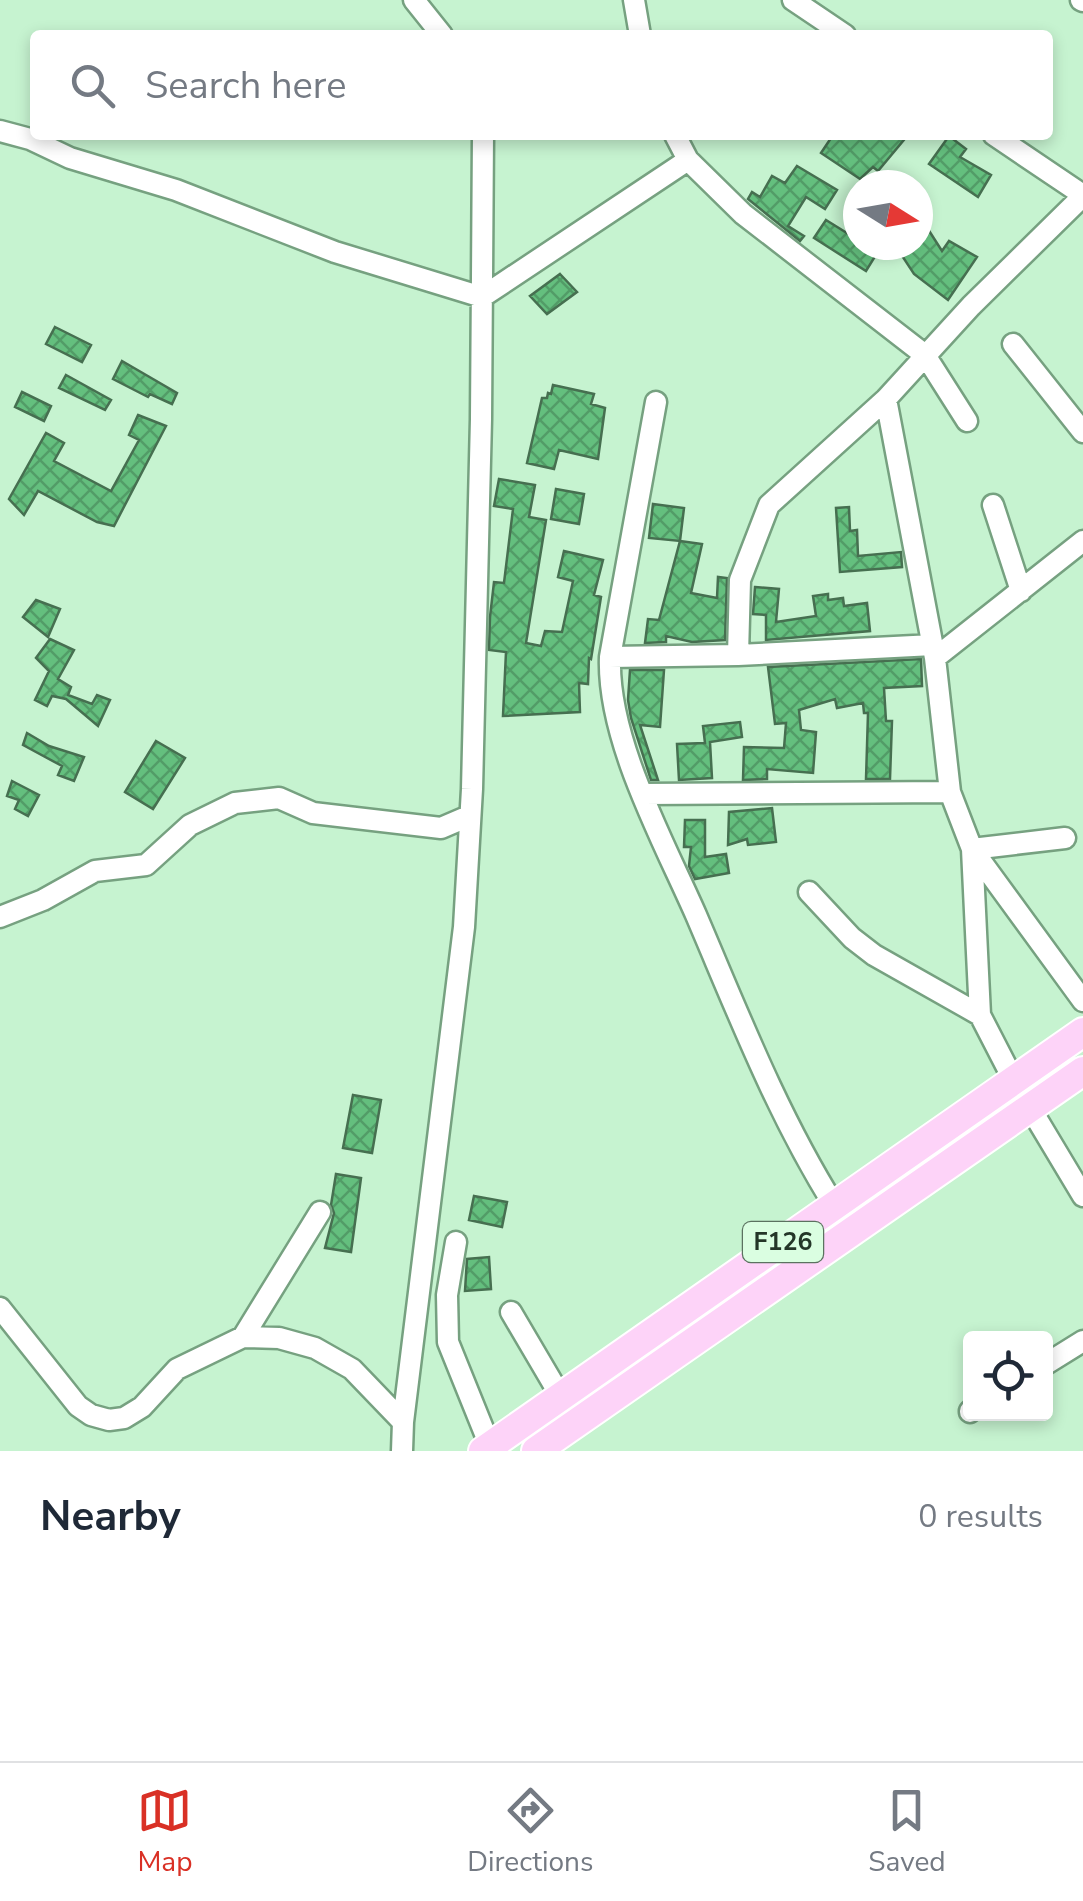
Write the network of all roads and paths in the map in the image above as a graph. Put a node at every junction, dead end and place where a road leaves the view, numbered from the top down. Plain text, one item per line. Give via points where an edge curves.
1 (414, 0) edge
2 (634, 0) edge
3 (793, 0) edge
4 (438, 30) edge
5 (639, 30) edge
6 (838, 30) edge
7 (0, 131) edge
8 (482, 140) edge
9 (678, 140) edge
10 (1001, 140) edge
11 (688, 160) junction
12 (1083, 195) edge
13 (482, 297) junction
14 (1013, 344) dead end
15 (925, 355) junction
16 (886, 399) junction
17 (656, 402) dead end
18 (967, 420) dead end
19 (1083, 432) edge
20 (994, 505) dead end
21 (1083, 541) edge
22 (1021, 591) junction
23 (934, 652) junction
24 (738, 655) junction
25 (610, 657) junction
26 (950, 792) junction
27 (643, 794) junction
28 (469, 816) junction
29 (1065, 838) dead end
30 (972, 849) junction
31 (809, 892) dead end
32 (0, 917) edge
33 (1083, 1000) edge
34 (980, 1015) junction
35 (1083, 1032) edge
36 (1083, 1071) edge
37 (1014, 1081) junction
38 (1032, 1107) junction
39 (1083, 1196) edge
40 (834, 1205) junction
41 (320, 1212) dead end
42 (456, 1242) dead end
43 (0, 1308) edge
44 (511, 1312) dead end
45 (243, 1337) junction
46 (1083, 1341) edge
47 (1053, 1360) edge
48 (561, 1397) junction
49 (403, 1422) junction
50 (486, 1449) edge
51 (402, 1451) edge
52 (536, 1451) edge

1 - 4 street
2 - 5 street
3 - 6 street
7 - 13 street
8 - 13 street
9 - 11 street
10 - 12 street
11 - 13 street
11 - 15 street via 743,214
12 - 15 street
13 - 28 street
14 - 19 street
15 - 16 street
15 - 18 street
16 - 23 street
16 - 24 street via 763,515 740,580
17 - 25 street
20 - 22 street
21 - 22 street
22 - 23 street
23 - 24 street
23 - 26 street
24 - 25 street
25 - 27 street via 615,718
26 - 27 street
26 - 30 street
27 - 40 street via 758,1058
28 - 32 street via 441,828 313,813 273,797 235,803 190,825 146,865 95,870
28 - 49 street via 464,927
29 - 30 street
30 - 33 street
30 - 34 street
31 - 34 street via 863,947
34 - 37 street
35 - 37 main road, F126
36 - 38 main road, F126
37 - 38 street
37 - 40 main road, F126
38 - 39 street
38 - 52 main road, F126
40 - 48 main road, F126
41 - 45 street
42 - 50 street via 448,1342
43 - 45 street via 78,1406 109,1420 134,1413 177,1369
44 - 48 street
45 - 49 street via 279,1338 325,1353 361,1376
46 - 47 street
48 - 50 main road, F126
49 - 51 street

